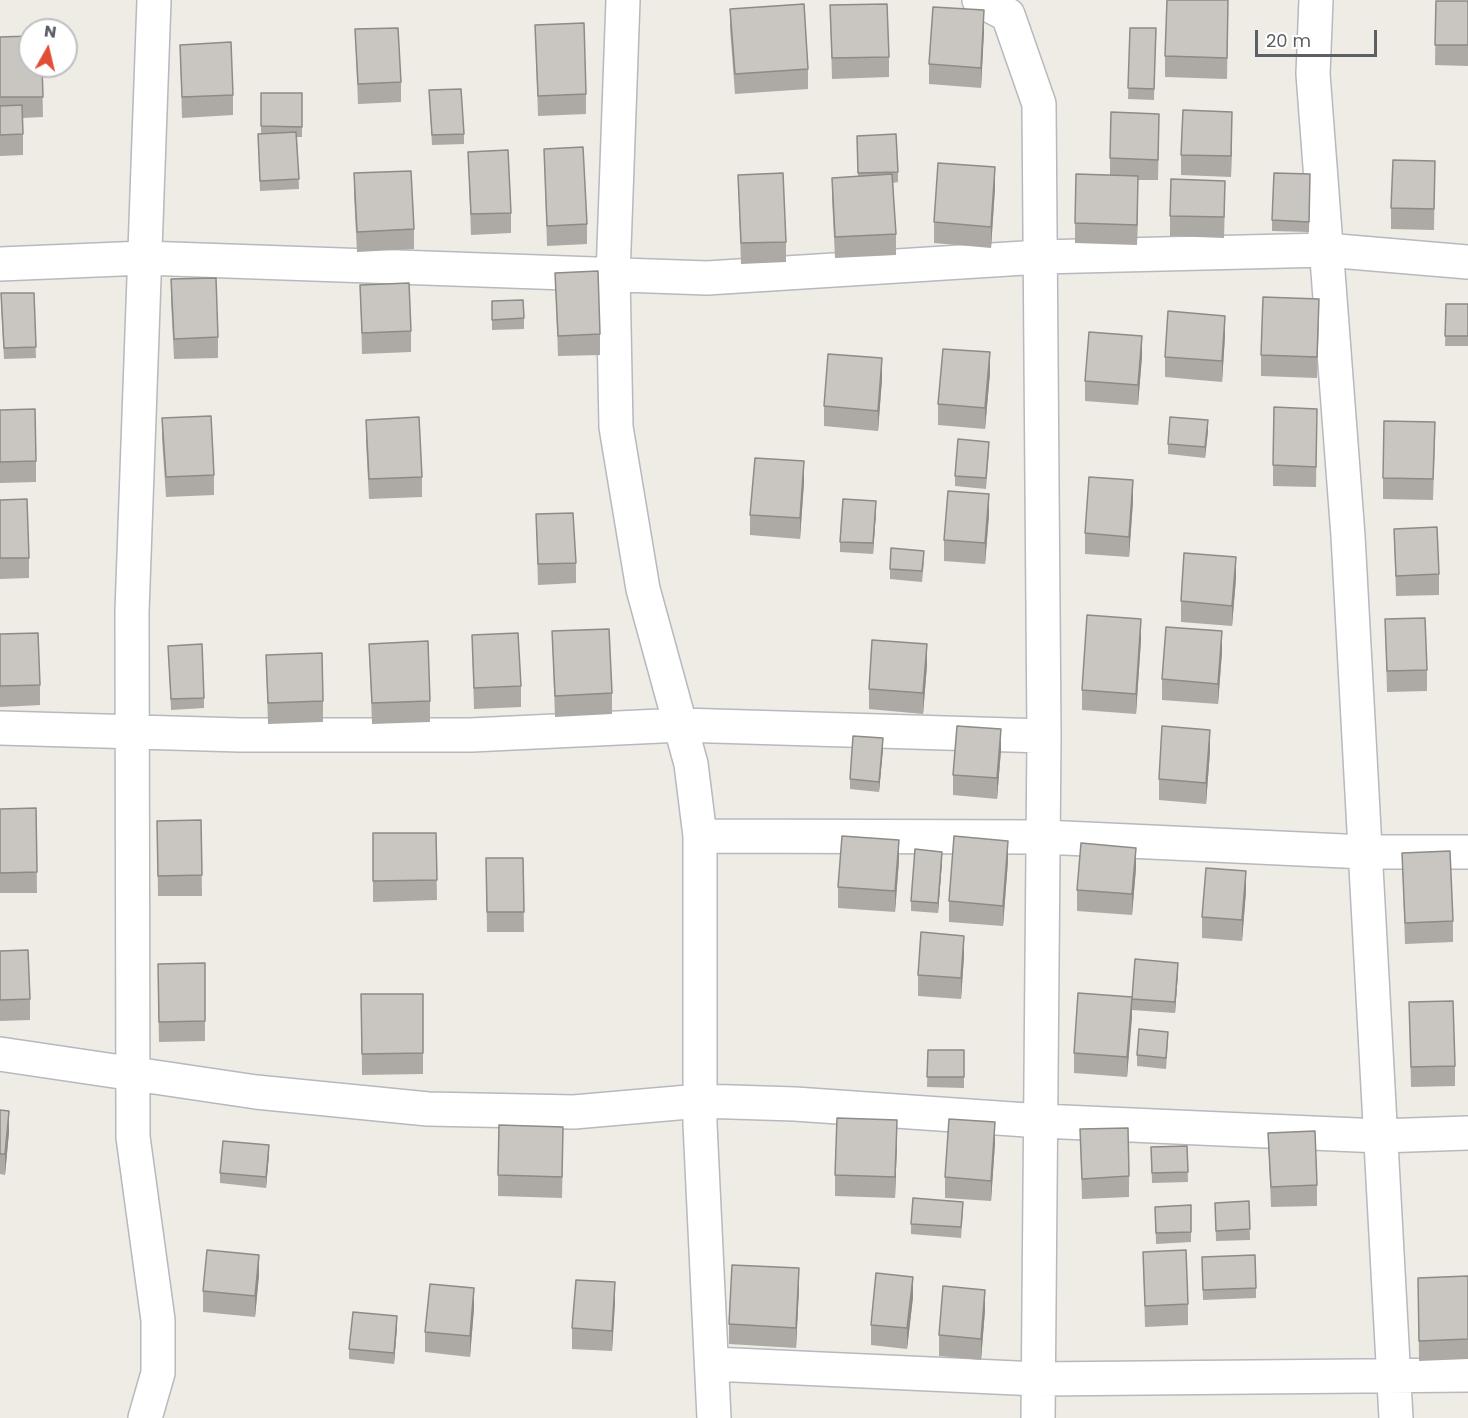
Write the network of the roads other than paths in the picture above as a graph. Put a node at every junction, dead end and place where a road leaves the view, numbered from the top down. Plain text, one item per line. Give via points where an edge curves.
1 (154, 0) edge
2 (623, 0) edge
3 (979, 0) edge
4 (1316, 0) edge
5 (1326, 250) junction
6 (1040, 257) junction
7 (144, 258) junction
8 (1468, 262) edge
9 (0, 264) edge
10 (613, 276) junction
11 (681, 725) junction
12 (0, 728) edge
13 (133, 732) junction
14 (1044, 736) junction
15 (700, 836) junction
16 (1043, 837) junction
17 (1365, 852) junction
18 (1468, 852) edge
19 (0, 1054) edge
20 (133, 1074) junction
21 (700, 1101) junction
22 (1041, 1121) junction
23 (1468, 1133) edge
24 (1380, 1136) junction
25 (713, 1364) junction
26 (1394, 1375) junction
27 (1468, 1375) edge
28 (1038, 1379) junction
29 (145, 1418) edge
30 (714, 1418) edge
31 (1038, 1418) edge
32 (1396, 1418) edge

1 - 7 street
2 - 10 street
3 - 6 street via 1008,15 1039,104
4 - 5 street via 1313,74
5 - 6 street
5 - 8 street
5 - 17 street via 1348,536
6 - 10 street via 707,278
6 - 14 street
7 - 9 street
7 - 10 street
7 - 13 street via 132,611
10 - 11 street via 616,427 643,590
11 - 13 street via 471,735
11 - 14 street
11 - 15 street via 691,764
12 - 13 street
13 - 20 street
14 - 16 street
15 - 16 street
15 - 21 street
16 - 17 street
16 - 22 street
17 - 18 street
17 - 24 street
19 - 20 street
20 - 21 street via 256,1092 428,1109 574,1112
20 - 29 street via 134,1137 158,1320 158,1372
21 - 22 street
21 - 25 street
22 - 24 street
22 - 28 street
23 - 24 street
24 - 26 street
25 - 28 street
25 - 30 street
26 - 27 street
26 - 28 street
26 - 32 street
28 - 31 street

